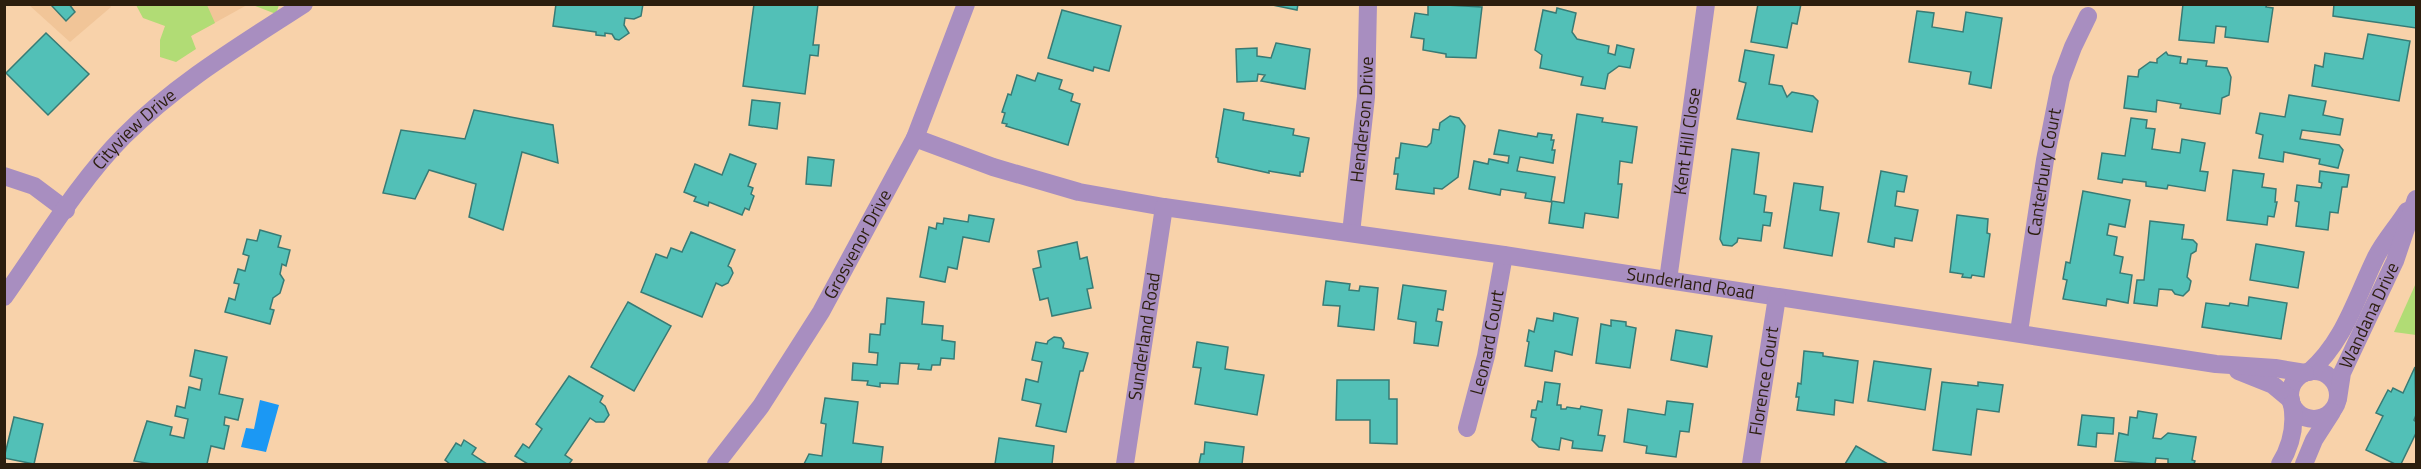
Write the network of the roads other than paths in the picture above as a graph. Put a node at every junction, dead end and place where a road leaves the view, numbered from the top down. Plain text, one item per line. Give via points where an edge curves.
1 (304, 4) edge
2 (966, 4) edge
3 (1368, 4) edge
4 (1706, 4) edge
5 (2088, 16) dead end
6 (915, 138) junction
7 (4, 176) edge
8 (2416, 198) edge
9 (1164, 207) junction
10 (66, 210) junction
11 (1351, 233) junction
12 (1504, 255) junction
13 (1668, 280) junction
14 (4, 297) edge
15 (1777, 297) junction
16 (2019, 332) junction
17 (2216, 364) junction
18 (2307, 372) junction
19 (2291, 402) junction
20 (2336, 405) junction
21 (1467, 428) dead end
22 (716, 465) edge
23 (1125, 465) edge
24 (1751, 465) edge
25 (2280, 465) edge
26 (2304, 465) edge

1 - 10 street, Cityview Drive via 164,98 122,137
2 - 6 street, Grosvenor Drive
3 - 11 street, Henderson Drive via 1366,97
4 - 13 street, Kent Hill Close
5 - 16 street, Canterbury Court via 2061,79
6 - 9 street, Sunderland Road via 993,167 1079,192
6 - 22 street, Grosvenor Drive via 821,312 761,406
7 - 10 street via 34,186
8 - 18 street, Wandana Drive via 2380,250 2337,340 2326,357
8 - 20 street, Wandana Drive via 2395,261 2342,373
9 - 11 street, Sunderland Road
9 - 23 street, Sunderland Road
10 - 14 street, Cityview Drive
11 - 12 street, Sunderland Road
12 - 13 street, Sunderland Road
12 - 21 street, Leonard Court via 1486,356
13 - 15 street, Sunderland Road
15 - 16 street, Sunderland Road
15 - 24 street, Florence Court
16 - 17 street, Sunderland Road
17 - 18 street, Sunderland Road
17 - 19 street, Sunderland Road via 2273,385
18 - 19 street, Wandana Drive via 2292,385
18 - 20 street, Wandana Drive via 2328,375 2336,386
19 - 20 street via 2301,416 2310,419 2322,418
19 - 25 street, Wandana Drive via 2291,440
20 - 26 street, Wandana Drive

